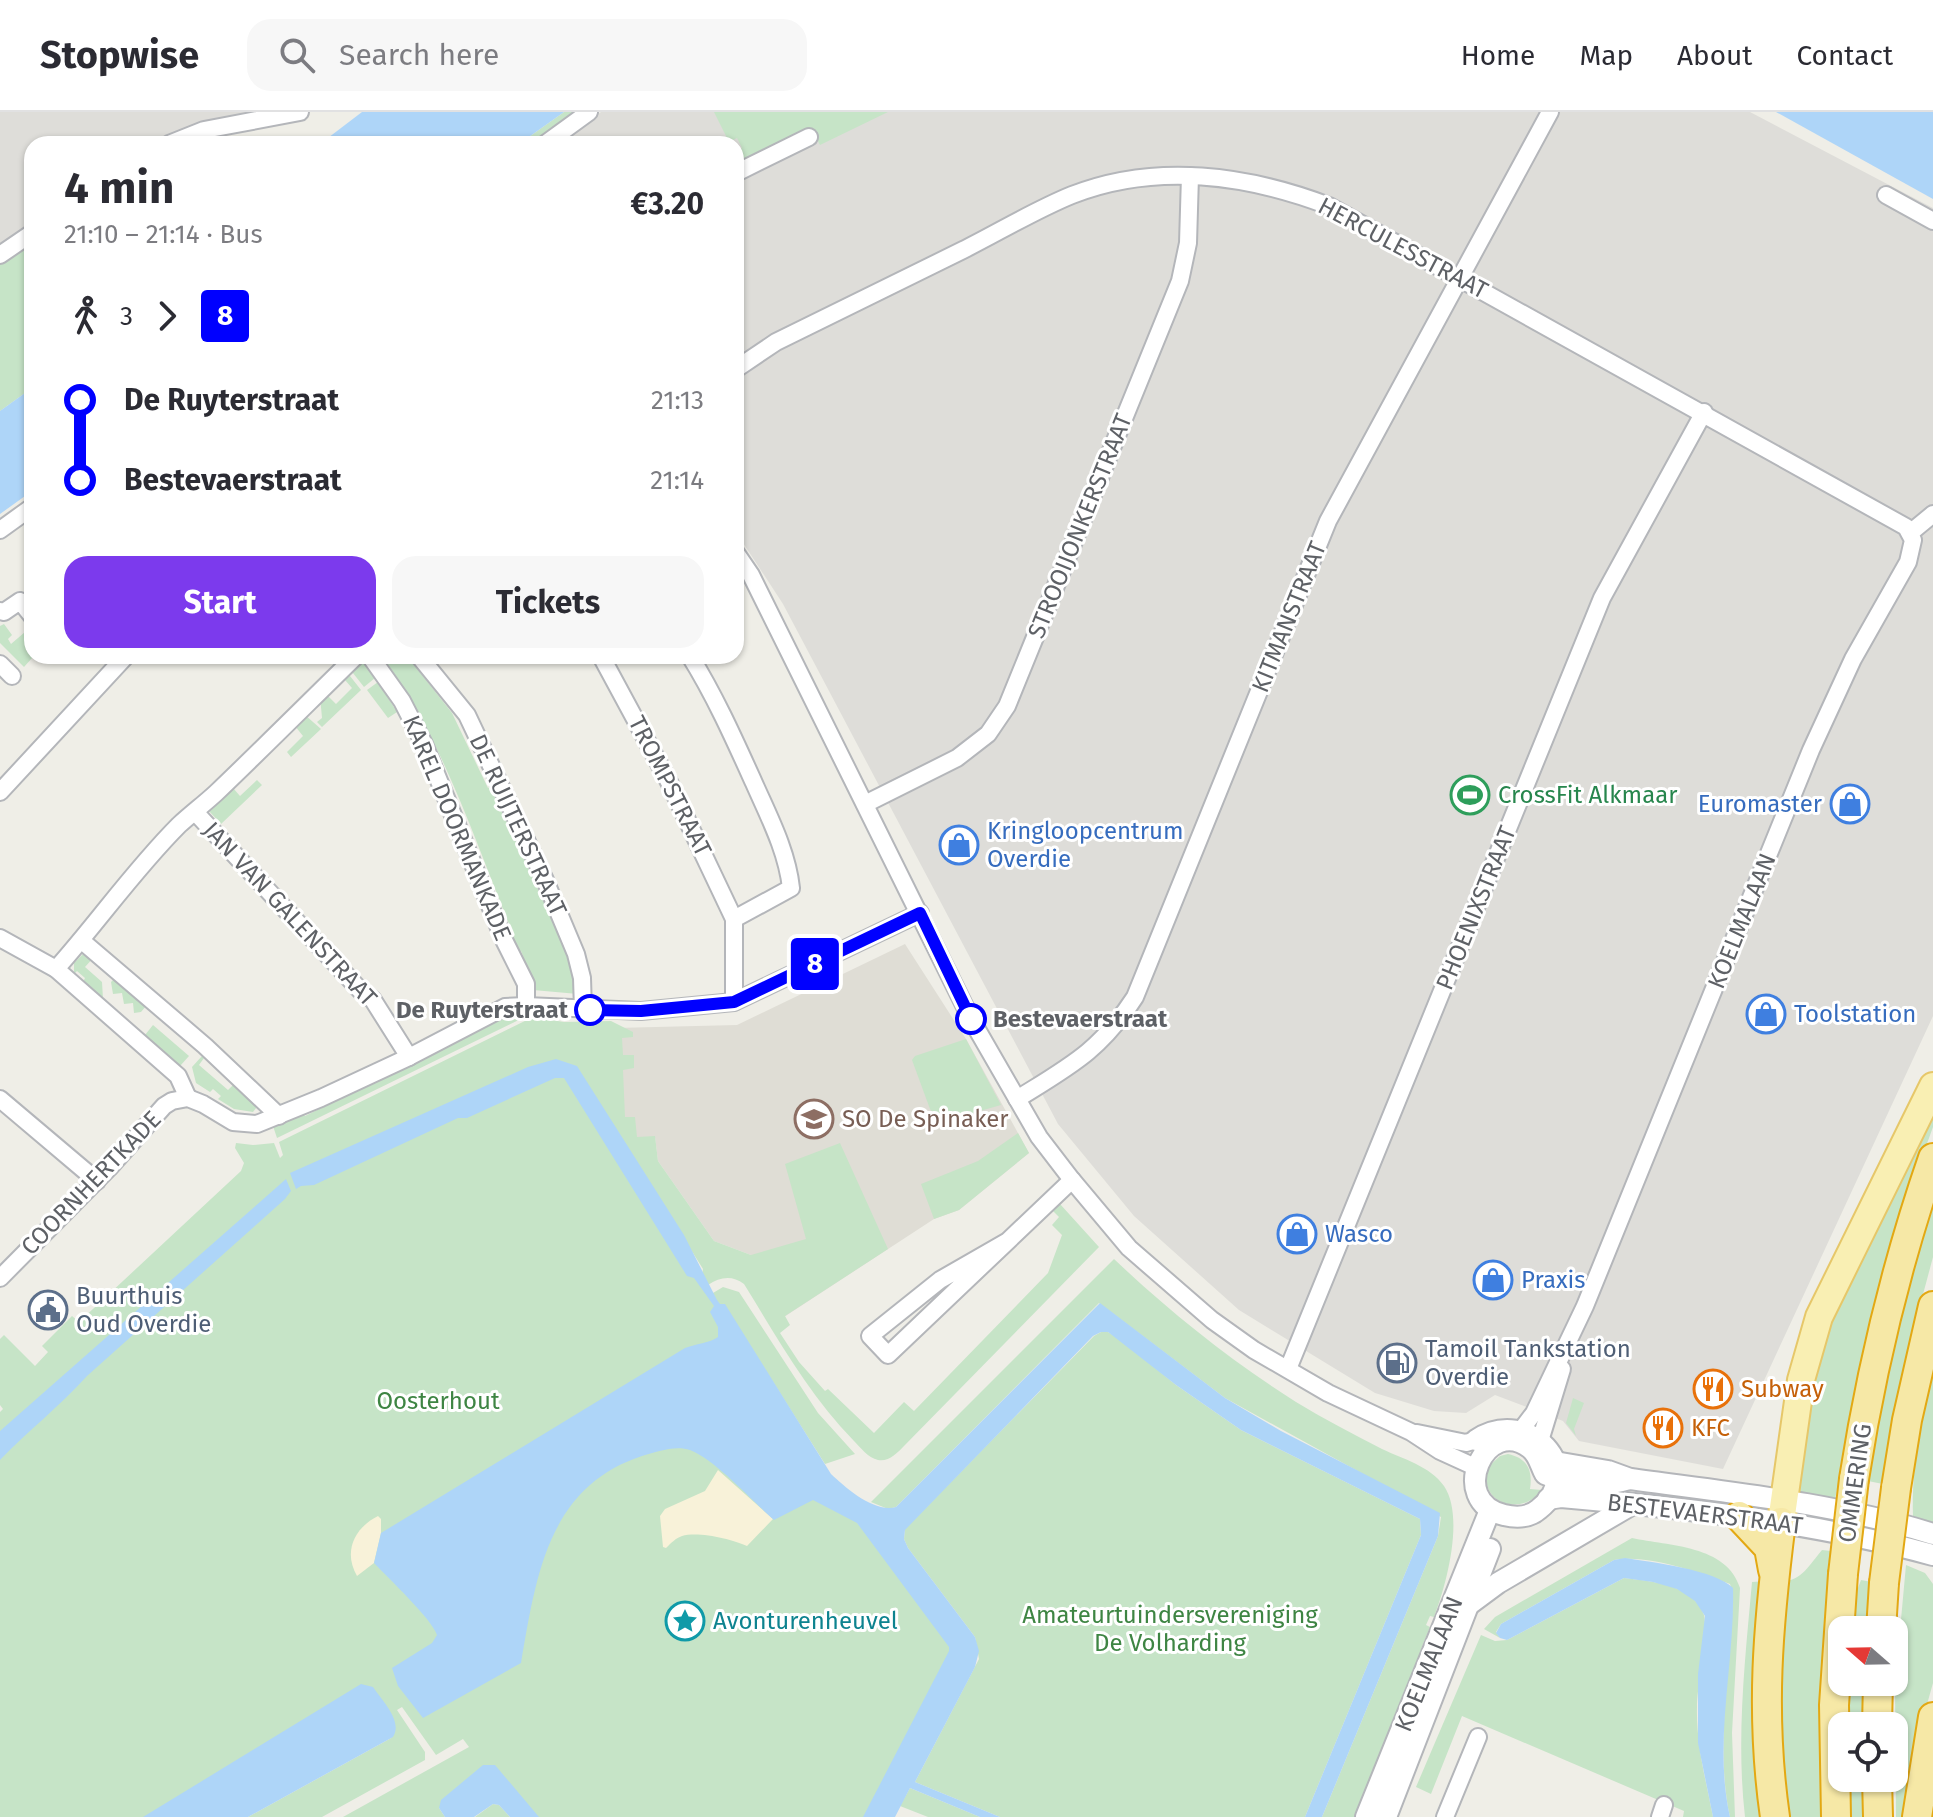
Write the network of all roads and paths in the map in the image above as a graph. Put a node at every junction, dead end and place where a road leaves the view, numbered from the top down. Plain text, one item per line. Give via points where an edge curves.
1 (300, 112) edge
2 (589, 112) edge
3 (1550, 112) edge
4 (243, 116) edge
5 (189, 136) edge
6 (556, 136) edge
7 (809, 137) dead end
8 (744, 169) edge
9 (1190, 176) junction
10 (1886, 195) dead end
11 (1933, 221) edge
12 (24, 238) edge
13 (0, 255) edge
14 (1460, 278) junction
15 (744, 364) edge
16 (1704, 412) junction
17 (24, 513) edge
18 (1933, 514) edge
19 (0, 530) edge
20 (1910, 533) junction
21 (744, 565) edge
22 (24, 606) edge
23 (0, 611) edge
24 (119, 664) edge
25 (348, 664) edge
26 (376, 664) edge
27 (426, 664) edge
28 (605, 664) edge
29 (694, 664) edge
30 (0, 792) edge
31 (865, 804) junction
32 (196, 813) junction
33 (920, 913) junction
34 (734, 919) junction
35 (0, 938) edge
36 (82, 941) junction
37 (56, 969) junction
38 (734, 1002) junction
39 (526, 1006) junction
40 (583, 1010) junction
41 (409, 1057) junction
42 (1933, 1086) edge
43 (188, 1098) junction
44 (0, 1099) edge
45 (1017, 1099) junction
46 (274, 1119) junction
47 (1933, 1158) edge
48 (1072, 1180) junction
49 (97, 1181) junction
50 (1008, 1241) junction
51 (3, 1270) edge
52 (1933, 1306) edge
53 (1569, 1344) junction
54 (1288, 1369) junction
55 (1411, 1432) junction
56 (1516, 1436) junction
57 (1476, 1440) joint
58 (1540, 1441) junction
59 (1475, 1467) junction
60 (1555, 1470) junction
61 (1548, 1499) junction
62 (1631, 1505) junction
63 (1782, 1511) junction
64 (1497, 1513) junction
65 (1739, 1516) junction
66 (1933, 1534) edge
67 (1909, 1538) junction
68 (1933, 1555) edge
69 (1774, 1576) junction
70 (1471, 1603) junction
71 (1882, 1616) edge
72 (1933, 1717) edge
73 (1478, 1737) dead end
74 (1877, 1792) edge
75 (1366, 1817) edge
76 (1386, 1817) edge
77 (1445, 1817) edge
78 (1775, 1817) edge
79 (1836, 1817) edge
80 (1878, 1817) edge
81 (1917, 1817) edge

1 - 4 street
2 - 6 street
3 - 14 street, KITMANSTRAAT
4 - 5 street
7 - 8 street
9 - 14 street, HERCULESSTRAAT via 1244,179 1292,192 1329,206
9 - 15 street, HERCULESSTRAAT via 1145,178 1073,195 776,342
9 - 31 street, STROOIJONKERSTRAAT via 1188,243 1180,281 1007,706 988,734 957,758
10 - 11 street
12 - 13 street
14 - 16 street, HERCULESSTRAAT
14 - 45 street, KITMANSTRAAT via 1328,521 1135,997 1089,1053
16 - 20 street, HERCULESSTRAAT via 1897,520
16 - 54 street, PHOENIXSTRAAT via 1602,598
17 - 19 street
18 - 20 street
20 - 53 street, KOELMALAAN via 1908,562 1853,659 1811,750
21 - 31 street
22 - 23 street via 20,601
24 - 30 street
25 - 32 street
26 - 39 street, KAREL DOORMANKADE via 424,744 526,984
27 - 40 street, DE RUIJTERSTRAAT via 467,715 545,880 576,954
28 - 34 street, TROMPSTRAAT
29 - 34 street via 736,743 789,869 791,888
31 - 33 street
32 - 36 street via 111,901
32 - 41 street, JAN VAN GALENSTRAAT via 373,1000
33 - 38 street
33 - 45 street
34 - 38 street, TROMPSTRAAT
35 - 37 street
36 - 37 street
36 - 46 street via 205,1046
37 - 43 street via 178,1076
38 - 40 street via 641,1011
39 - 40 street
39 - 41 street via 505,1007
41 - 46 street
42 - 63 main road via 1819,1317 1801,1380
43 - 46 street via 233,1122
43 - 49 street, COORNHERTKADE via 164,1106
44 - 49 street
45 - 48 street
47 - 79 highway, OMMERING, bridge via 1884,1328 1854,1479 1834,1705
48 - 50 street
48 - 54 street via 1129,1248 1212,1320
49 - 51 street, COORNHERTKADE
50 - 50 street via 940,1280 870,1336 888,1355
52 - 71 highway, OMMERING, bridge via 1896,1488
53 - 56 street, KOELMALAAN via 1534,1413
53 - 58 street, KOELMALAAN
54 - 55 street
55 - 57 street via 1466,1443
55 - 59 street
56 - 57 street via 1495,1430
56 - 58 street
56 - 59 street via 1486,1451
56 - 60 street via 1533,1451 1545,1474
58 - 60 street via 1550,1451
59 - 64 street via 1477,1491
60 - 61 street
60 - 63 street, BESTEVAERSTRAAT via 1608,1486 1630,1479
61 - 62 street, BESTEVAERSTRAAT
61 - 64 street via 1529,1515
62 - 65 street, BESTEVAERSTRAAT
62 - 70 street
63 - 65 street, BESTEVAERSTRAAT
63 - 67 street, BESTEVAERSTRAAT via 1830,1530
63 - 69 highway
64 - 70 street, KOELMALAAN
64 - 75 street, KOELMALAAN
65 - 69 highway via 1769,1548
66 - 67 street
67 - 68 street
69 - 78 highway via 1765,1717
70 - 76 street, KOELMALAAN
72 - 81 highway
73 - 77 street
74 - 80 highway

